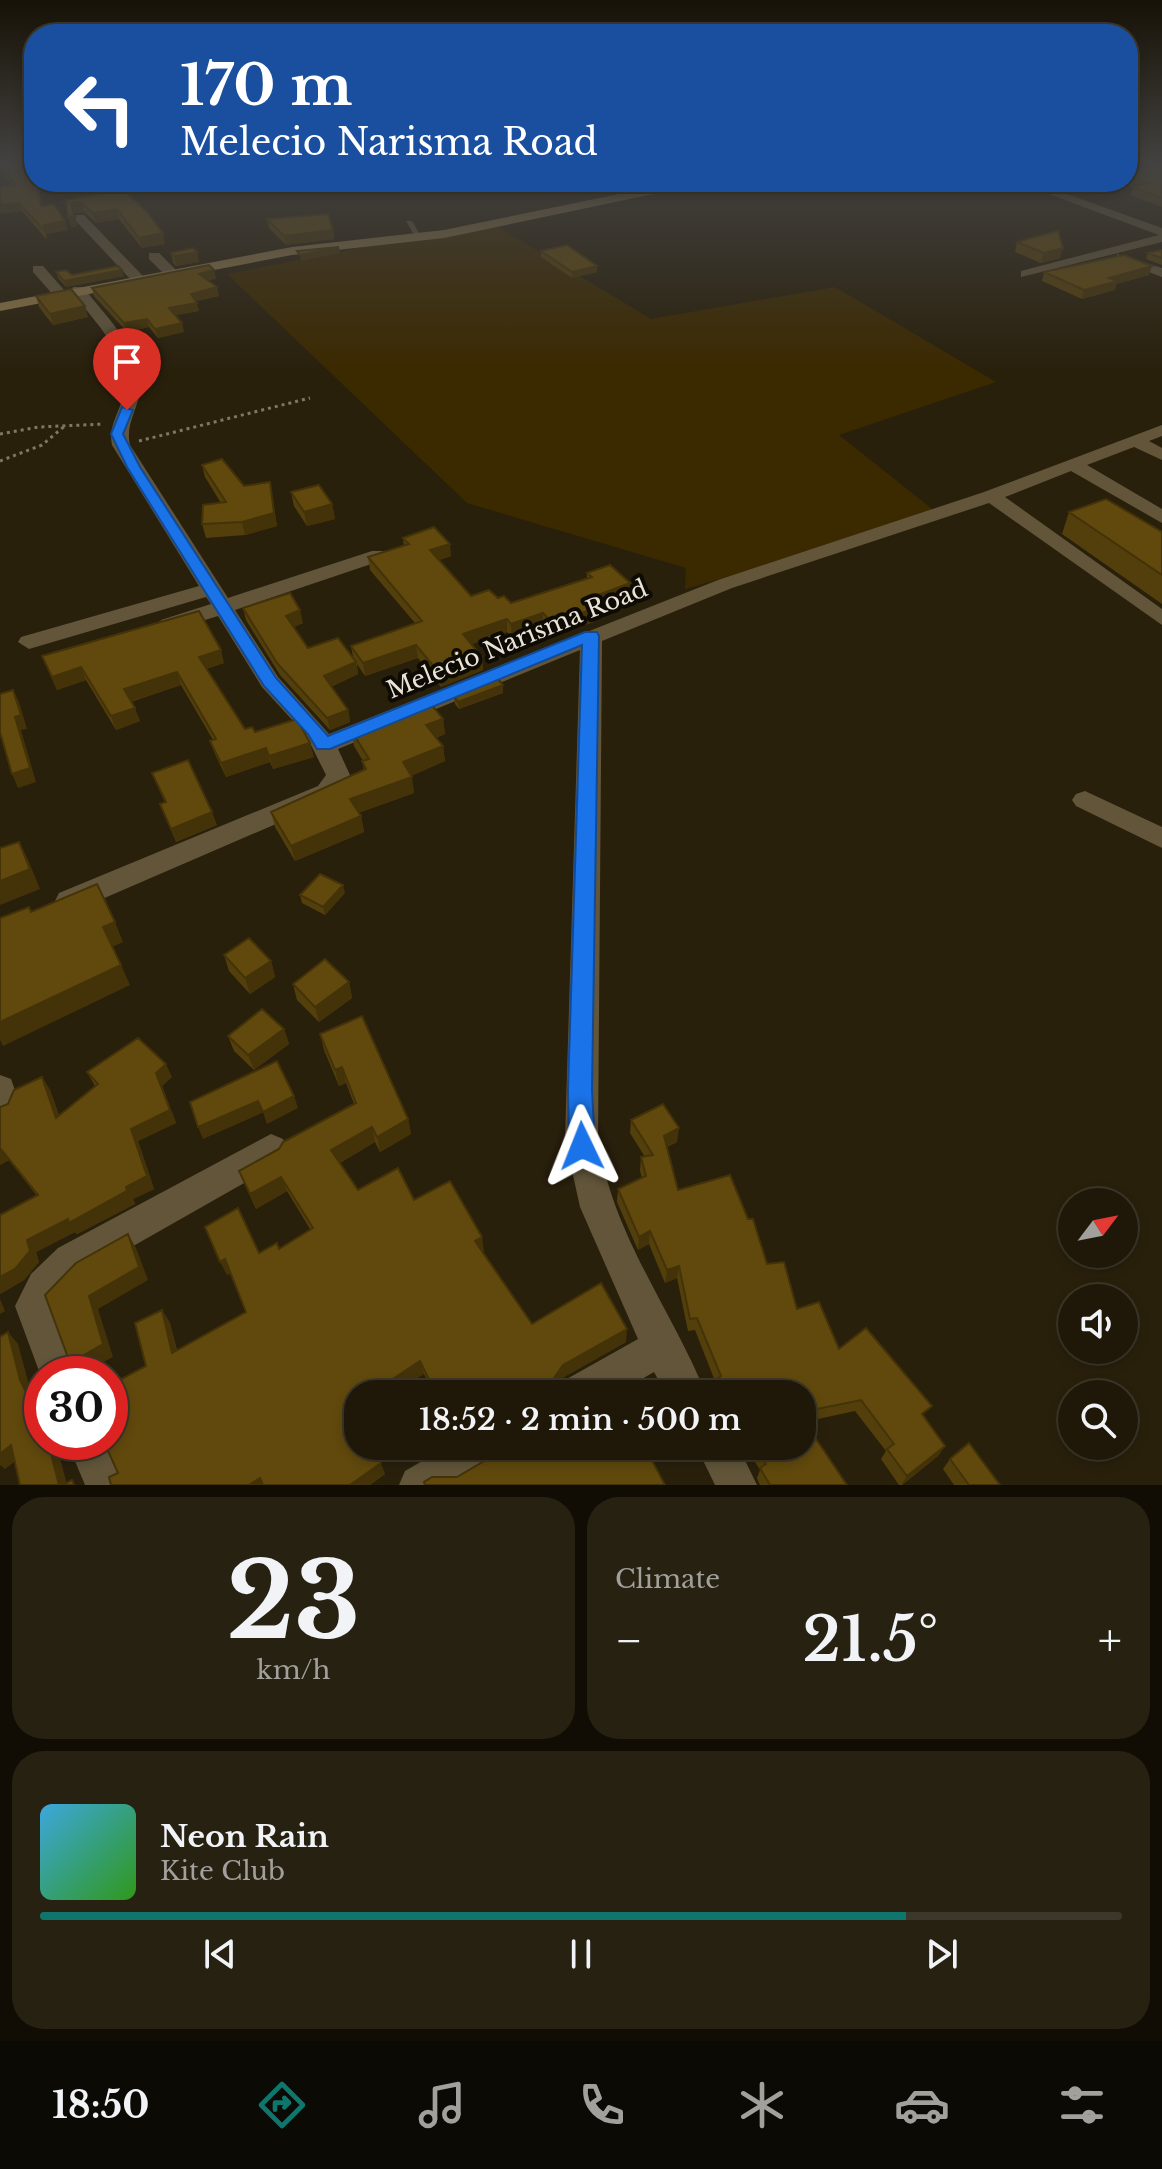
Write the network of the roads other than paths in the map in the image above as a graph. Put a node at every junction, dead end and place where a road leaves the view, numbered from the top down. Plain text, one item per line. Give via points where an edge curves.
1 (94, 232) edge
2 (416, 232) edge
3 (445, 232) edge
4 (420, 238) junction
5 (1159, 239) edge
6 (1109, 252) junction
7 (154, 256) dead end
8 (38, 269) dead end
9 (171, 273) junction
10 (1162, 273) edge
11 (1026, 274) dead end
12 (138, 279) junction
13 (78, 290) junction
14 (60, 294) junction
15 (0, 307) edge
16 (1162, 430) edge
17 (1135, 440) junction
18 (1162, 455) edge
19 (1072, 464) junction
20 (991, 496) junction
21 (1162, 517) edge
22 (379, 555) edge
23 (211, 589) junction
24 (223, 608) junction
25 (1162, 619) edge
26 (147, 632) edge
27 (591, 636) junction
28 (29, 642) dead end
29 (324, 745) junction
30 (1085, 800) dead end
31 (1162, 838) edge
32 (43, 912) edge
33 (0, 1089) edge
34 (0, 1106) edge
35 (271, 1150) edge
36 (661, 1347) junction
37 (52, 1356) edge
38 (603, 1380) edge
39 (679, 1380) edge
40 (95, 1460) edge
41 (463, 1460) edge
42 (724, 1460) edge
43 (105, 1485) edge
44 (419, 1485) edge
45 (737, 1485) edge

1 - 12 street
2 - 4 lane
3 - 4 street
4 - 9 street via 315,247
5 - 6 street
6 - 10 street
6 - 11 street
7 - 9 street
8 - 14 street
9 - 12 street
12 - 13 street
13 - 14 street
13 - 23 street via 131,371 131,398 120,434
14 - 15 street
16 - 17 street, Melecio Narisma Road
17 - 18 street
17 - 19 street, Melecio Narisma Road
19 - 20 street, Melecio Narisma Road
19 - 21 street
20 - 25 street
20 - 27 street, Melecio Narisma Road via 725,584
22 - 24 street
23 - 24 street
23 - 28 street
24 - 26 street
24 - 29 street via 278,693
27 - 29 street, Melecio Narisma Road
27 - 36 street via 582,1146 597,1207
29 - 32 street via 338,775 335,787 327,792
30 - 31 street
33 - 34 street
35 - 37 street via 53,1275 33,1306
36 - 38 street
36 - 39 street
40 - 43 street
41 - 44 street
42 - 45 street

